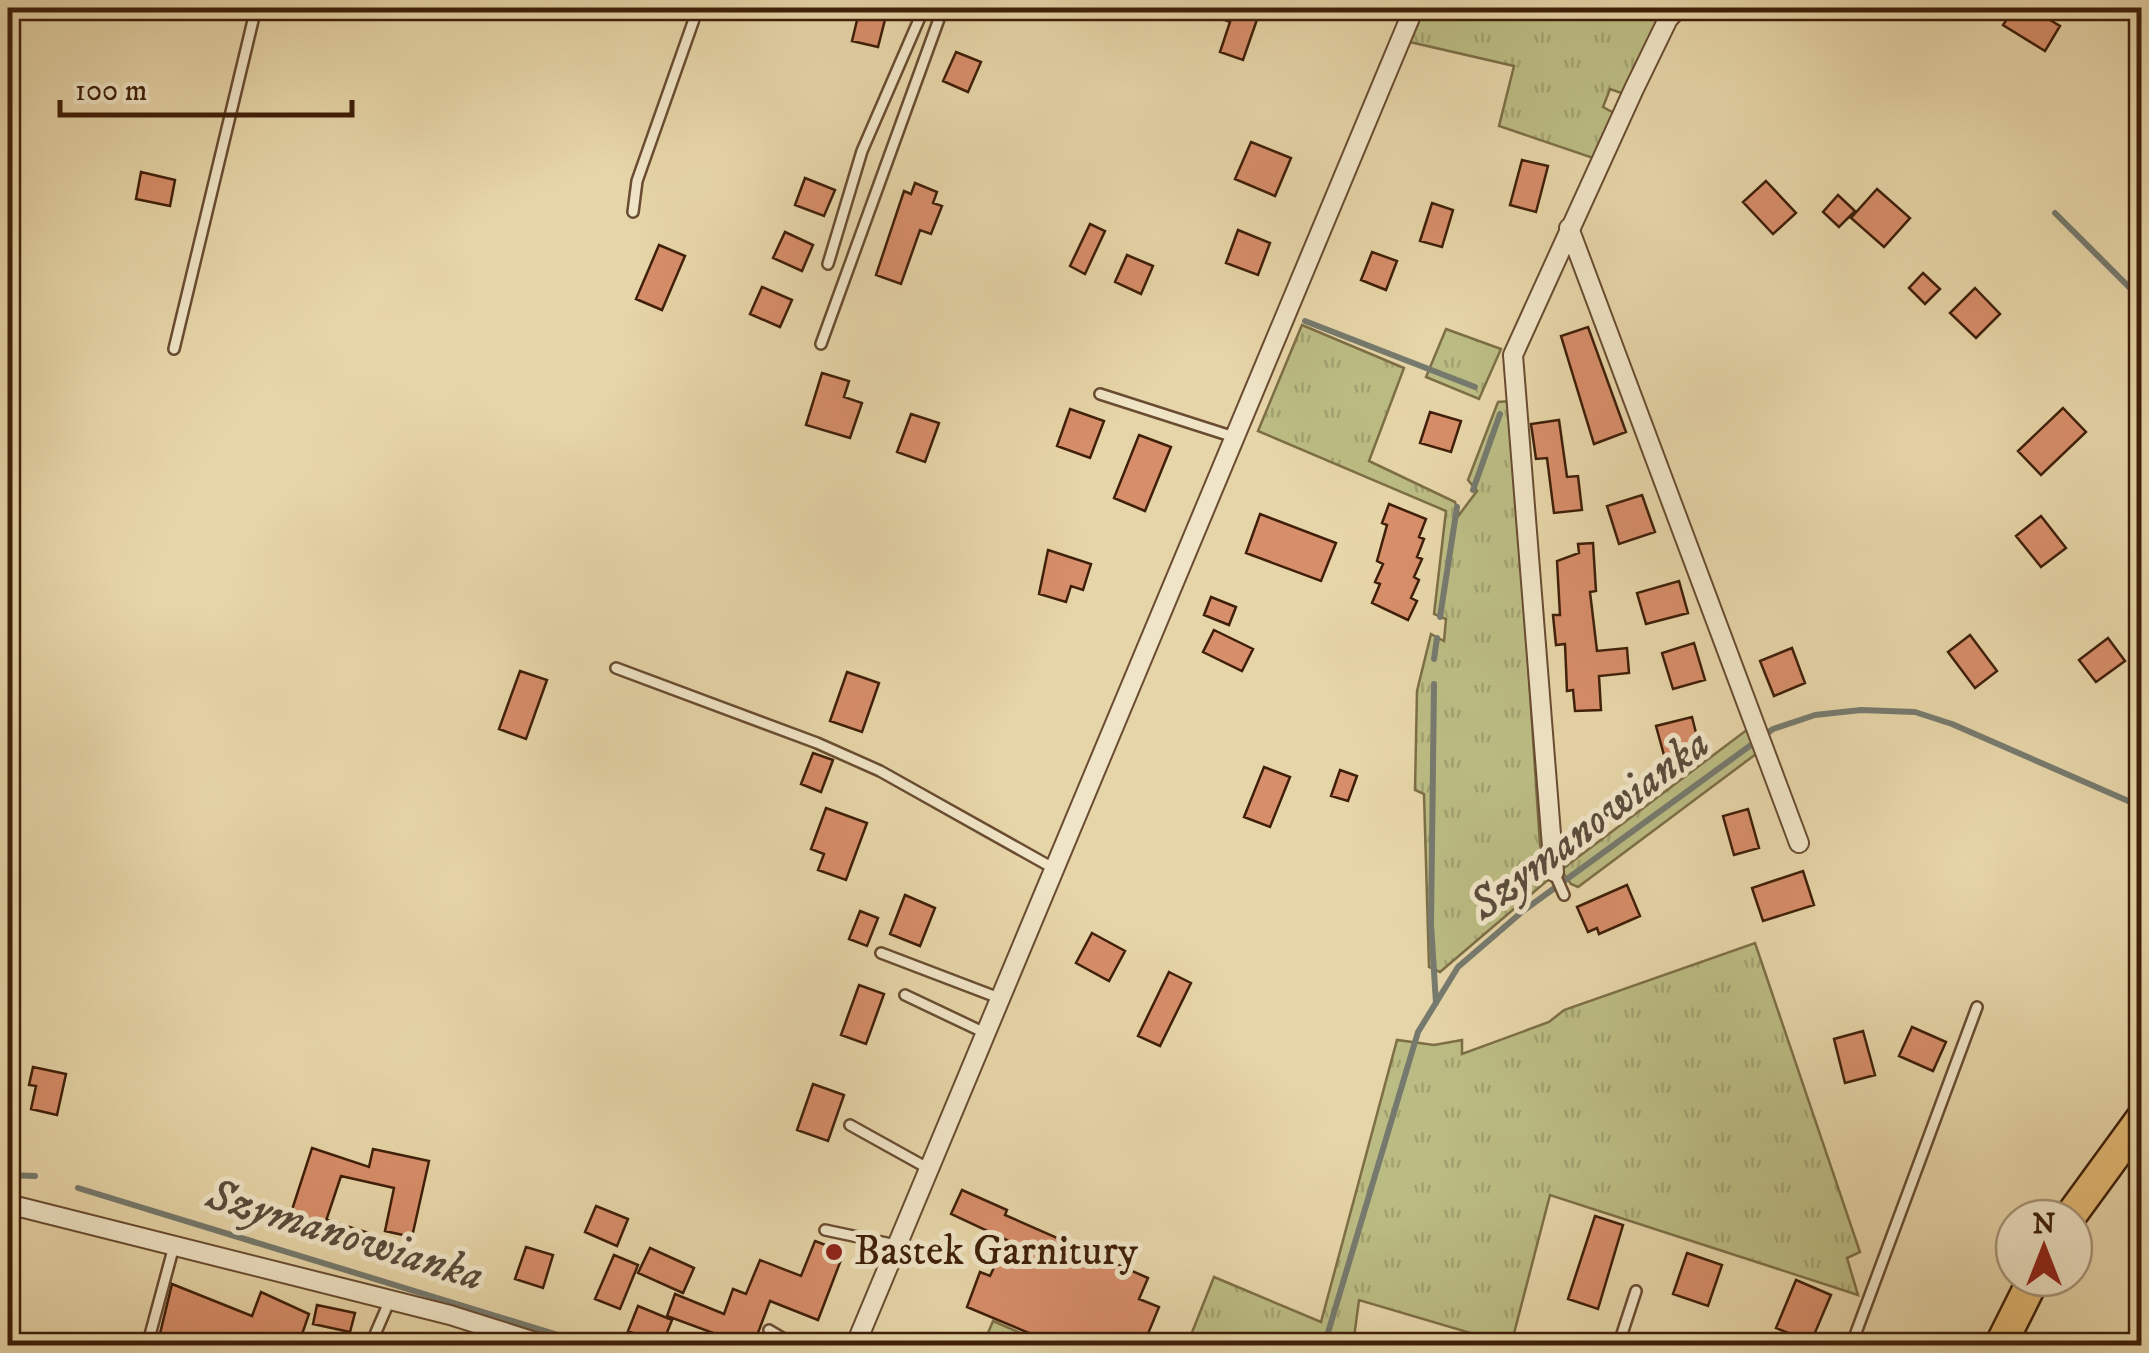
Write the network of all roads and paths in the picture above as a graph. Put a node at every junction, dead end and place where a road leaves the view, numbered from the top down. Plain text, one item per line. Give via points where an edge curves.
1 (256, 8) edge
2 (698, 8) edge
3 (924, 8) edge
4 (943, 8) edge
5 (1414, 8) edge
6 (1678, 8) edge
7 (633, 212) dead end
8 (1569, 228) junction
9 (828, 264) dead end
10 (821, 344) dead end
11 (174, 349) dead end
12 (1100, 394) dead end
13 (1234, 437) junction
14 (616, 668) dead end
15 (1799, 844) dead end
16 (1054, 869) junction
17 (1554, 872) joint
18 (1564, 894) dead end
19 (881, 953) dead end
20 (905, 995) dead end
21 (1002, 999) junction
22 (1977, 1007) dead end
23 (988, 1034) junction
24 (2142, 1118) edge
25 (850, 1125) dead end
26 (932, 1170) junction
27 (2083, 1198) edge
28 (8, 1204) edge
29 (825, 1230) dead end
30 (174, 1246) junction
31 (899, 1246) junction
32 (1636, 1291) dead end
33 (2024, 1298) edge
34 (389, 1302) junction
35 (770, 1330) dead end
36 (147, 1346) edge
37 (370, 1346) edge
38 (548, 1346) edge
39 (796, 1346) edge
40 (855, 1346) edge
41 (1618, 1346) edge
42 (1850, 1346) edge
43 (2000, 1346) edge

1 - 11 lane
2 - 7 lane via 636,181
3 - 9 lane via 862,151
4 - 10 lane
5 - 13 street
6 - 8 street
8 - 15 street
8 - 17 street via 1516,346 1513,367
12 - 13 lane
13 - 16 street
14 - 16 lane via 880,771
16 - 21 street
17 - 18 lane
19 - 21 lane
20 - 23 lane
21 - 23 street
22 - 42 lane
23 - 26 street
24 - 27 main road
25 - 26 lane
26 - 31 street
28 - 30 street
29 - 31 lane
30 - 34 street
30 - 36 lane
31 - 40 street
32 - 41 lane
33 - 43 main road
34 - 37 lane
34 - 38 street
35 - 39 lane

